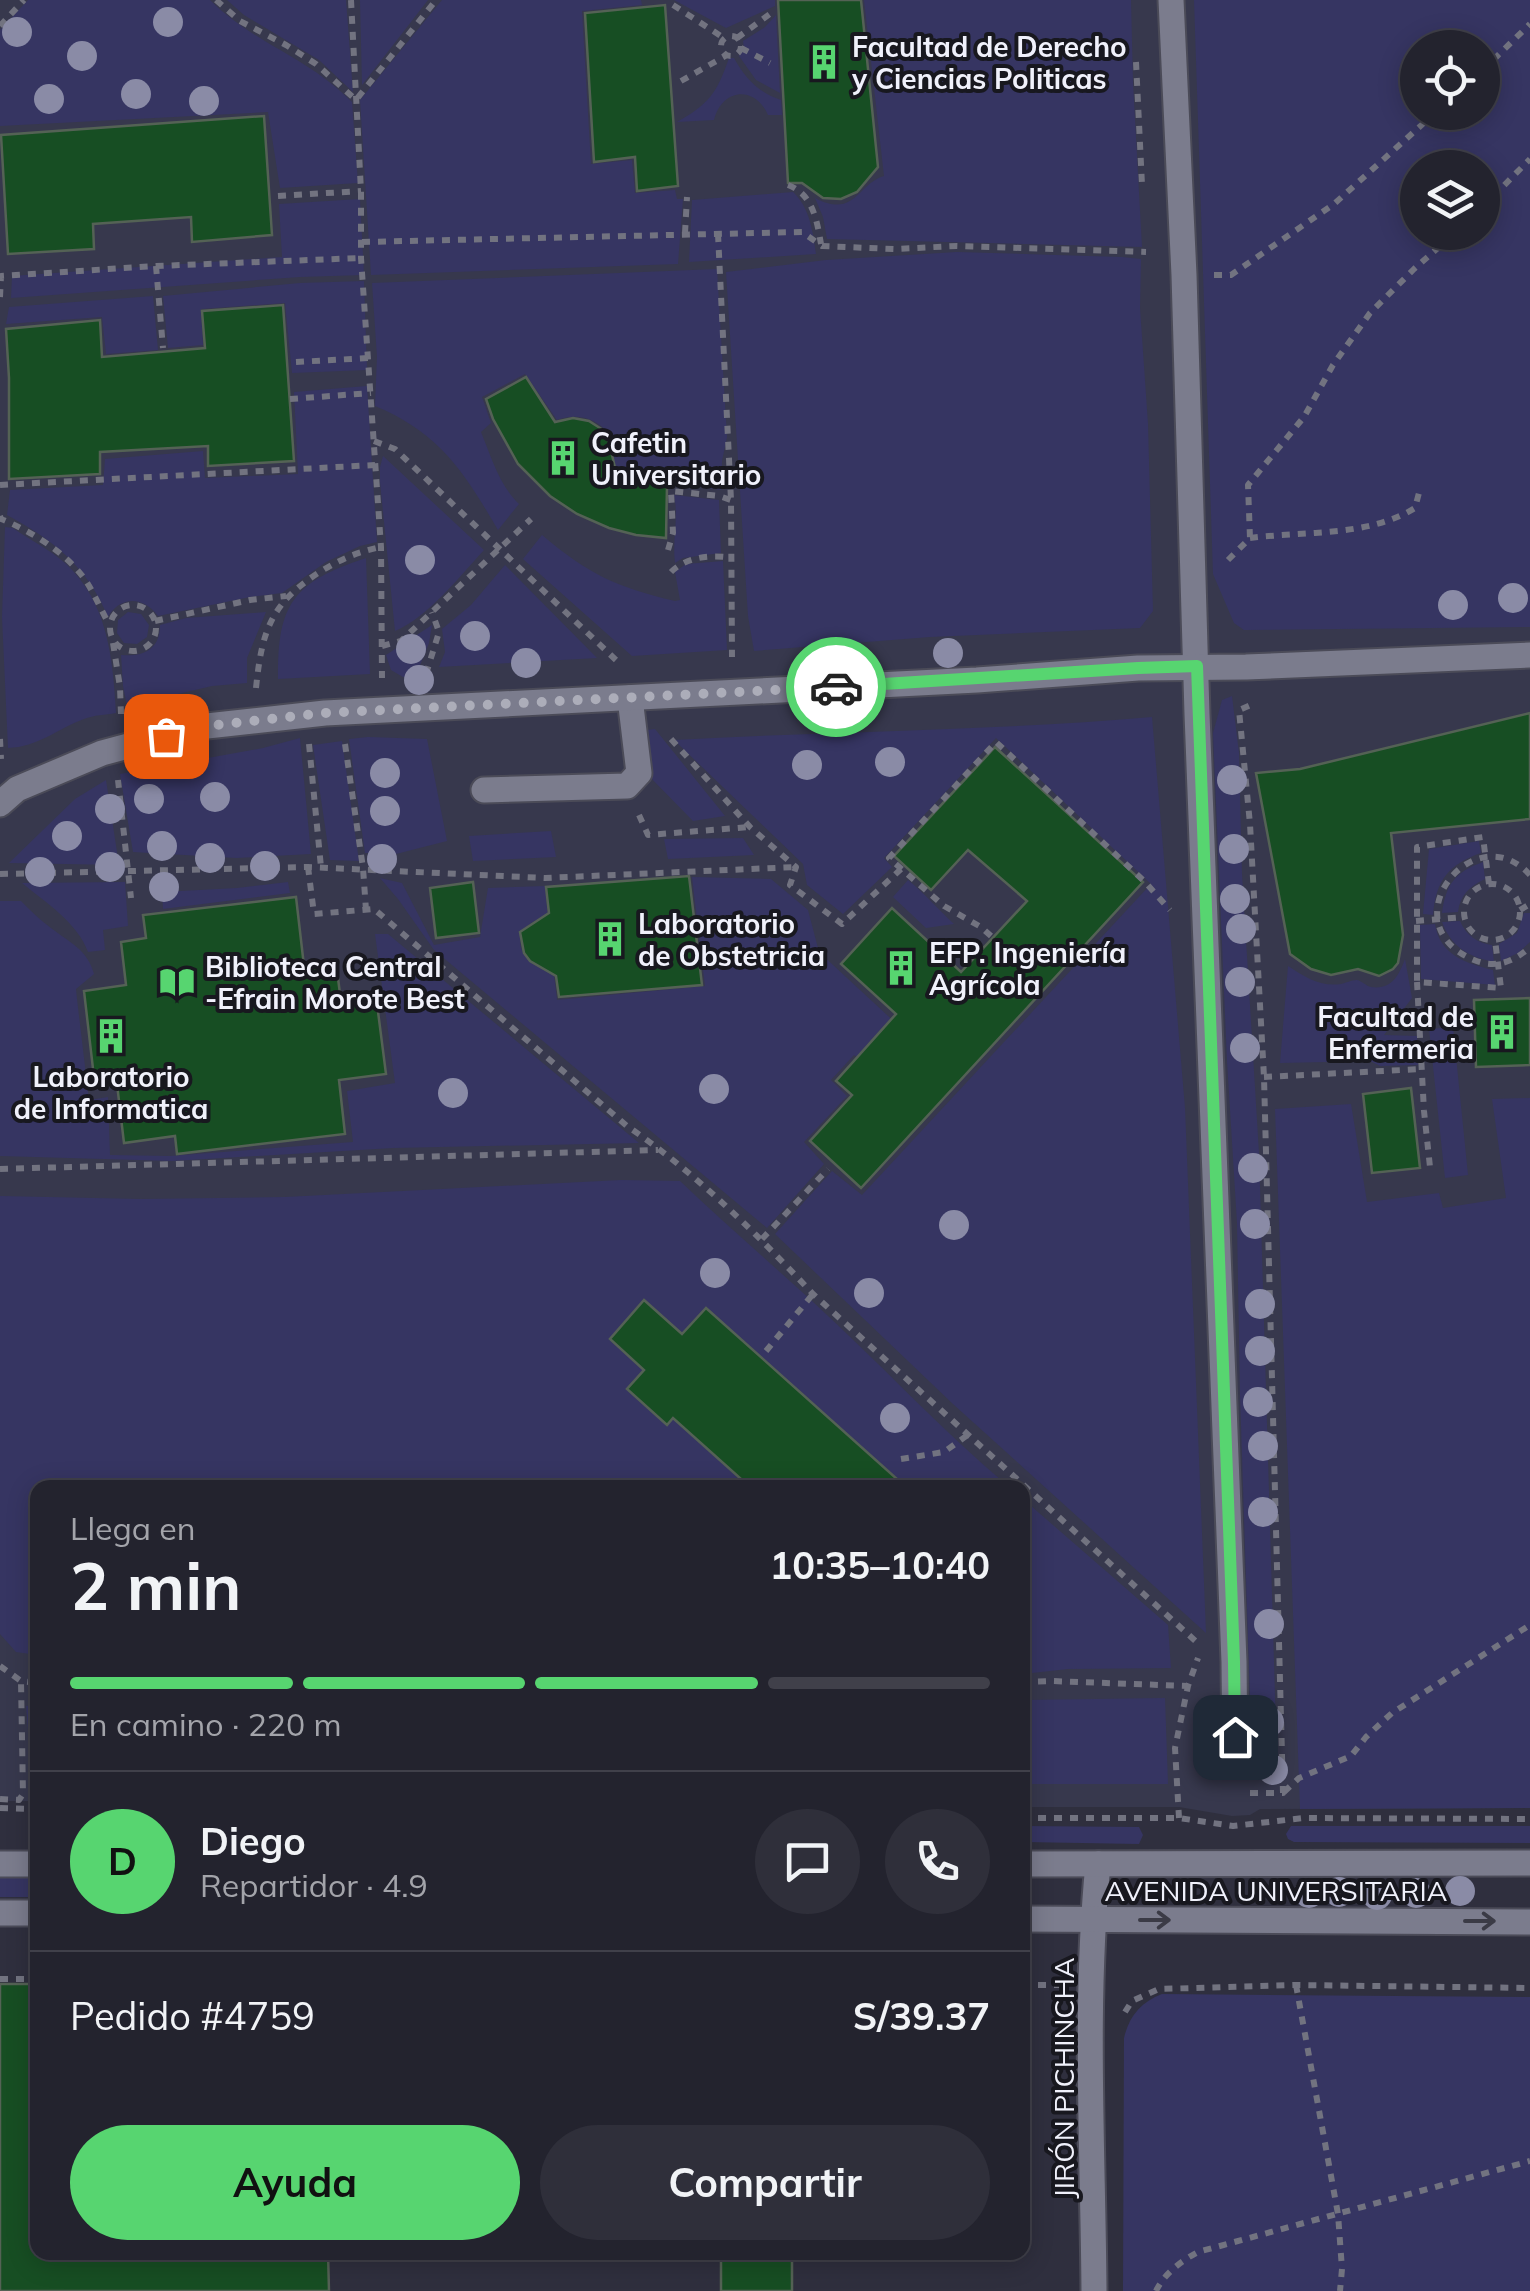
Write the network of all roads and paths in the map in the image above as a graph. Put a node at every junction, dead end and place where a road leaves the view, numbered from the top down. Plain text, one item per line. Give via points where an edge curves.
1 (24, 0) edge
2 (216, 0) edge
3 (351, 0) edge
4 (436, 0) edge
5 (1170, 0) edge
6 (673, 5) dead end
7 (774, 11) dead end
8 (1530, 24) edge
9 (0, 26) edge
10 (724, 38) junction
11 (737, 38) junction
12 (741, 48) junction
13 (1136, 52) dead end
14 (1500, 53) edge
15 (728, 55) junction
16 (770, 63) dead end
17 (680, 81) dead end
18 (356, 100) junction
19 (1416, 130) edge
20 (1530, 159) edge
21 (788, 186) dead end
22 (1142, 188) dead end
23 (1500, 190) edge
24 (362, 191) junction
25 (278, 196) dead end
26 (688, 197) dead end
27 (685, 233) junction
28 (718, 234) junction
29 (1145, 235) dead end
30 (362, 242) junction
31 (822, 246) junction
32 (1436, 250) edge
33 (1146, 252) junction
34 (361, 258) junction
35 (1148, 263) dead end
36 (156, 266) junction
37 (1184, 275) junction
38 (0, 297) edge
39 (164, 348) dead end
40 (370, 358) junction
41 (296, 362) dead end
42 (370, 393) junction
43 (290, 399) dead end
44 (374, 441) junction
45 (375, 464) junction
46 (0, 485) edge
47 (1420, 490) dead end
48 (731, 500) junction
49 (0, 516) edge
50 (531, 519) dead end
51 (1250, 538) junction
52 (381, 547) junction
53 (500, 548) junction
54 (668, 550) dead end
55 (732, 558) junction
56 (671, 572) dead end
57 (1194, 591) junction
58 (286, 596) junction
59 (432, 612) junction
60 (155, 621) junction
61 (109, 624) junction
62 (112, 640) junction
63 (382, 646) junction
64 (1530, 656) edge
65 (732, 657) dead end
66 (618, 662) dead end
67 (1197, 666) junction
68 (425, 675) dead end
69 (382, 680) dead end
70 (256, 694) dead end
71 (1248, 705) dead end
72 (632, 709) junction
73 (121, 716) dead end
74 (308, 732) dead end
75 (344, 733) dead end
76 (0, 739) edge
77 (116, 769) dead end
78 (1, 770) edge
79 (484, 790) dead end
80 (0, 804) edge
81 (750, 827) junction
82 (648, 835) dead end
83 (1486, 857) junction
84 (308, 867) junction
85 (320, 868) junction
86 (363, 868) junction
87 (796, 868) junction
88 (901, 869) junction
89 (128, 870) junction
90 (0, 874) edge
91 (1530, 876) edge
92 (1488, 884) junction
93 (131, 898) dead end
94 (1530, 904) edge
95 (366, 910) junction
96 (1520, 910) junction
97 (1173, 913) dead end
98 (1464, 917) junction
99 (1438, 920) junction
100 (1416, 921) junction
101 (991, 936) dead end
102 (1495, 940) junction
103 (1530, 947) edge
104 (1498, 964) junction
105 (1418, 982) junction
106 (1422, 1069) junction
107 (1264, 1077) junction
108 (662, 1150) junction
109 (1430, 1167) dead end
110 (0, 1169) edge
111 (828, 1169) dead end
112 (762, 1239) junction
113 (813, 1294) junction
114 (766, 1351) dead end
115 (969, 1434) junction
116 (901, 1459) dead end
117 (1019, 1480) edge
118 (1030, 1490) edge
119 (1530, 1625) edge
120 (1201, 1628) dead end
121 (1202, 1647) junction
122 (0, 1666) edge
123 (21, 1681) junction
124 (30, 1682) edge
125 (1030, 1682) edge
126 (1188, 1686) junction
127 (1234, 1762) dead end
128 (1284, 1792) junction
129 (1234, 1794) dead end
130 (0, 1799) edge
131 (0, 1808) edge
132 (30, 1809) edge
133 (1030, 1818) edge
134 (1179, 1818) junction
135 (1530, 1819) edge
136 (0, 1864) edge
137 (30, 1864) edge
138 (1030, 1864) edge
139 (1098, 1864) junction
140 (1530, 1864) edge
141 (0, 1913) edge
142 (30, 1913) edge
143 (1030, 1920) edge
144 (1092, 1920) junction
145 (1530, 1922) edge
146 (0, 1979) edge
147 (30, 1979) edge
148 (1296, 1985) junction
149 (1530, 1988) edge
150 (1120, 2021) dead end
151 (1530, 2161) edge
152 (1338, 2214) junction
153 (1094, 2291) edge
154 (1156, 2291) edge
155 (1340, 2291) edge

1 - 9 path
2 - 18 path via 316,64
3 - 18 path
4 - 18 path
5 - 37 street
6 - 10 path
7 - 11 path
8 - 14 path
10 - 11 path
10 - 15 path
11 - 12 path
12 - 15 path
12 - 16 path
13 - 22 path
15 - 17 path
18 - 24 path
19 - 37 path via 1334,204 1231,275
20 - 23 path
21 - 31 path via 810,204
24 - 25 path
24 - 30 path
26 - 27 path
27 - 28 path
27 - 30 path
28 - 31 path via 802,232
28 - 48 path
29 - 33 path
30 - 34 path
31 - 33 path
32 - 51 path via 1370,313 1304,417 1248,485
33 - 35 path
34 - 36 path
34 - 40 path
36 - 38 path via 1,276
36 - 39 path
37 - 57 street
40 - 41 path
40 - 42 path
42 - 43 path
42 - 44 path
44 - 45 path
44 - 53 path via 395,450
45 - 46 path
45 - 52 path
47 - 51 path via 1415,508 1396,520
48 - 54 path via 670,490
48 - 55 path
49 - 61 path via 76,569
50 - 53 path
51 - 57 path
52 - 58 path via 347,557
52 - 63 path
53 - 59 path
53 - 66 path
55 - 56 path via 684,560
55 - 65 path
57 - 67 street
58 - 60 path
58 - 70 path via 265,636
59 - 63 path via 401,641
59 - 68 path via 439,632
60 - 61 path via 144,608 126,606
60 - 62 path via 156,633 144,650 122,650
61 - 62 path
62 - 73 path
63 - 69 path
64 - 67 street
67 - 72 street
67 - 127 street
71 - 107 path via 1239,710
72 - 79 street via 639,773 627,786
72 - 80 street via 324,713 198,727 102,753 17,789
72 - 81 path via 654,720
74 - 85 path
75 - 86 path
76 - 78 path
77 - 89 path
81 - 82 path
81 - 87 path
83 - 91 path via 1509,861
83 - 92 path
83 - 99 path via 1449,878
83 - 100 path via 1484,837 1417,847
84 - 85 path
84 - 89 path
84 - 95 path via 314,914
85 - 86 path
86 - 87 path via 545,878
86 - 95 path
87 - 88 path via 790,884 842,924
88 - 97 path via 889,858 996,742
88 - 101 path
89 - 90 path
89 - 93 path
92 - 96 path via 1510,891
92 - 98 path via 1468,898
94 - 96 path
95 - 108 path via 374,910
96 - 102 path via 1513,930
98 - 99 path
98 - 102 path via 1474,933
99 - 100 path
99 - 104 path via 1458,951
100 - 105 path
102 - 104 path
103 - 104 path
104 - 105 path via 1501,988
105 - 106 path
106 - 107 path
106 - 109 path
107 - 128 path
108 - 110 path
108 - 112 path
111 - 112 path
112 - 113 path
113 - 114 path
113 - 115 path
115 - 116 path via 944,1452
115 - 117 path
118 - 121 path
119 - 128 path via 1392,1713 1350,1756 1299,1778
120 - 121 path
121 - 126 path
122 - 123 path
123 - 124 path
123 - 130 path via 23,1794 19,1800
125 - 126 path
126 - 134 path via 1176,1748
128 - 129 path
131 - 132 path
133 - 134 path
134 - 135 path via 1232,1826 1304,1818
136 - 137 street
138 - 139 street, AVENIDA UNIVERSITARIA
139 - 140 street, AVENIDA UNIVERSITARIA
139 - 144 street, JIRÓN PICHINCHA
141 - 142 street
143 - 144 street, AVENIDA UNIVERSITARIA
144 -> 145 street, AVENIDA UNIVERSITARIA
144 - 153 street, JIRÓN PICHINCHA
146 - 147 path
148 - 149 path
148 - 150 path via 1160,1988 1132,2001
148 - 152 path
151 - 152 path
152 - 154 path via 1198,2252
152 - 155 path

